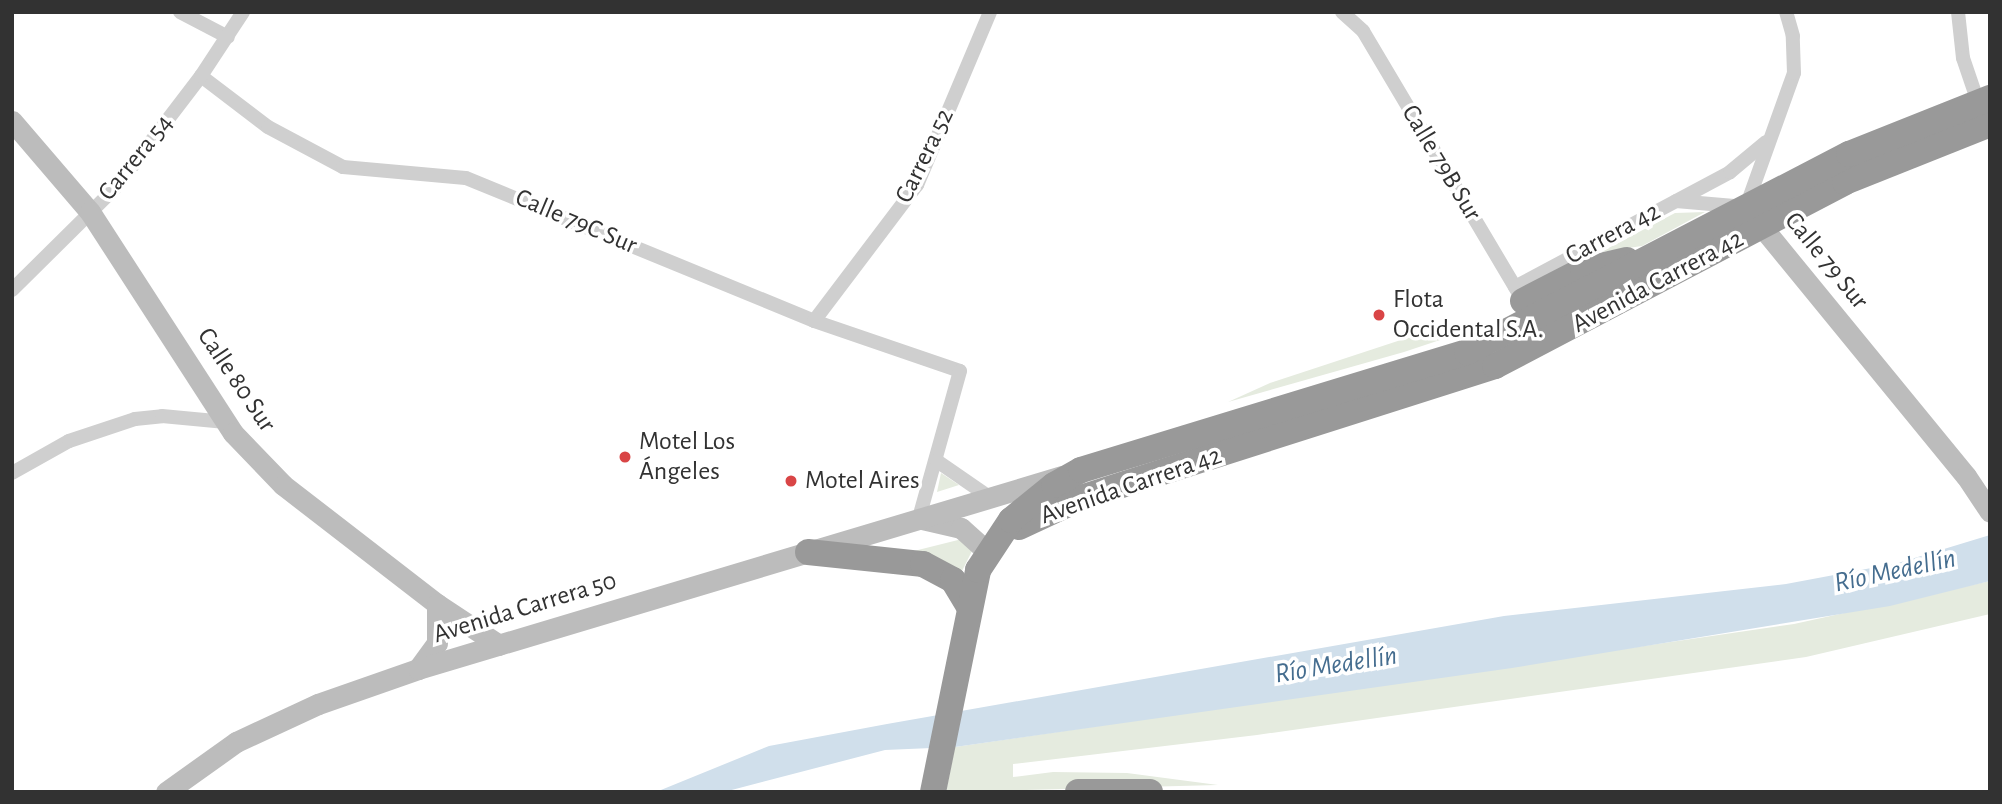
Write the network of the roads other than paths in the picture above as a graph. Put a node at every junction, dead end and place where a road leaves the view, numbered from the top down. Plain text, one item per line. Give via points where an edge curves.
1 (180, 12) edge
2 (243, 12) edge
3 (990, 12) edge
4 (1342, 12) edge
5 (1786, 12) edge
6 (1958, 12) edge
7 (228, 37) junction
8 (201, 76) junction
9 (1986, 108) edge
10 (12, 121) edge
11 (1766, 142) junction
12 (1674, 201) junction
13 (90, 212) junction
14 (1754, 217) junction
15 (1659, 253) junction
16 (1656, 284) junction
17 (12, 290) edge
18 (1524, 302) junction
19 (1565, 303) junction
20 (814, 321) junction
21 (226, 422) junction
22 (937, 461) junction
23 (1081, 470) junction
24 (12, 473) edge
25 (989, 498) junction
26 (1987, 507) edge
27 (919, 518) junction
28 (808, 552) junction
29 (988, 552) junction
30 (437, 604) junction
31 (968, 606) junction
32 (499, 645) junction
33 (418, 669) junction
34 (166, 792) edge
35 (933, 792) edge
36 (1078, 792) edge
37 (1150, 792) edge

1 - 7 street
2 - 7 street, Carrera 54
3 - 20 street, Carrera 52 via 917,185
4 - 18 street, Calle 79B Sur via 1363,31
5 - 11 street, Calle 79 Sur via 1796,62
6 - 9 street via 1963,58
7 - 8 street, Carrera 54
8 - 13 street, Carrera 54 via 117,186
8 - 20 street, Calle 79C Sur via 268,127 343,167 466,178
9 - 14 highway, Avenida Carrera 42 via 1885,163
10 - 13 main road, Calle 80 Sur
11 - 12 street, Carrera 42 via 1741,166
11 - 14 street, Calle 79 Sur
12 - 14 street, Carrera 42
12 - 18 street, Carrera 42
13 - 17 street, Carrera 54
13 - 21 main road, Calle 80 Sur
14 - 15 highway, Avenida Carrera 42
14 - 16 highway, Avenida Carrera 42
14 - 26 main road, Calle 79 Sur
15 - 18 highway via 1583,270
15 - 19 highway, Avenida Carrera 42
16 - 19 highway
16 - 29 highway, Avenida Carrera 42 via 1484,371 1081,498 1034,517
18 - 19 highway, Avenida Carrera 42
18 - 23 highway, Avenida Carrera 42 via 1435,364
20 - 22 street, Calle 79C Sur via 960,370
21 - 24 street via 162,416 135,419 68,441
21 - 30 main road, Calle 80 Sur via 283,485 367,541
22 - 25 street
22 - 27 street
23 - 25 main road, Avenida Carrera 50
23 - 29 highway, Avenida Carrera 42 via 1033,499
25 - 27 main road, Avenida Carrera 50
27 - 28 main road, Avenida Carrera 50
27 - 29 main road via 961,528
28 - 31 highway via 922,564 953,580
28 - 32 main road, Avenida Carrera 50
29 - 31 highway
30 - 32 main road, Calle 80 Sur
30 - 33 main road via 437,643
31 - 35 highway
32 - 33 main road, Avenida Carrera 50
33 - 34 main road, Avenida Carrera 50 via 268,725 218,753
36 - 37 highway

